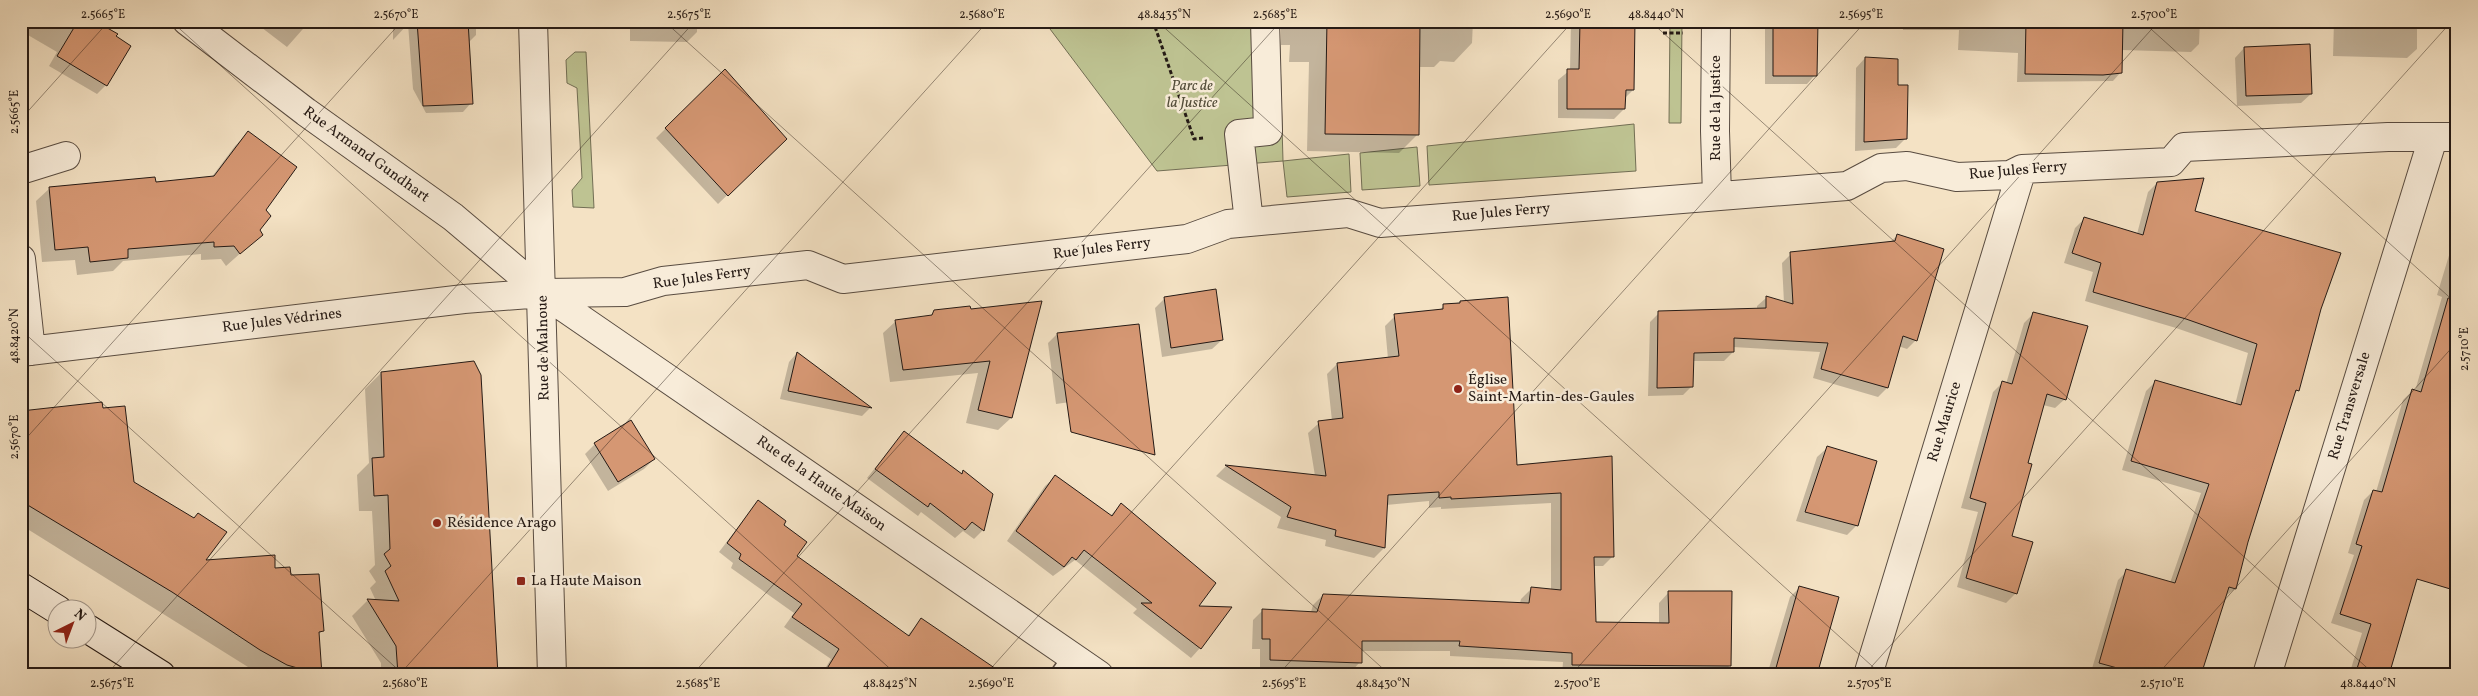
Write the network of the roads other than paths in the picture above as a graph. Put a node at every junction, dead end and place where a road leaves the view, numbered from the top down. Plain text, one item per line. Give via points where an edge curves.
1 (187, 21) edge
2 (533, 21) edge
3 (1265, 21) edge
4 (1716, 21) edge
5 (2445, 138) edge
6 (66, 156) dead end
7 (2022, 168) junction
8 (21, 170) edge
9 (1717, 196) junction
10 (1248, 222) junction
11 (21, 259) edge
12 (543, 293) junction
13 (26, 352) edge
14 (21, 587) edge
15 (48, 604) edge
16 (98, 634) edge
17 (1068, 666) edge
18 (161, 675) edge
19 (552, 675) edge
20 (1098, 675) edge
21 (1868, 675) edge
22 (2267, 675) edge

1 - 12 street, Rue Armand Gundhart via 306,112 453,217
2 - 12 street, Rue de Malnoue
3 - 10 street via 1268,131 1239,134
4 - 9 street, Rue de la Justice
5 - 7 street, Rue Jules Ferry via 2388,137 2184,147 2172,162
5 - 22 street, Rue Transversale
6 - 8 street
7 - 9 street, Rue Jules Ferry via 2010,175 1957,177 1908,166 1881,168 1847,186
7 - 21 street, Rue Maurice
9 - 10 street, Rue Jules Ferry via 1380,223 1348,213
10 - 12 street, Rue Jules Ferry via 1228,224 1187,239 844,279 808,265 664,281 625,292
11 - 13 street
12 - 13 street, Rue Jules Védrines via 464,299
12 - 17 street, Rue de la Haute Maison
12 - 19 street, Rue de Malnoue
14 - 15 street
16 - 18 street
17 - 20 street, Rue de la Haute Maison

